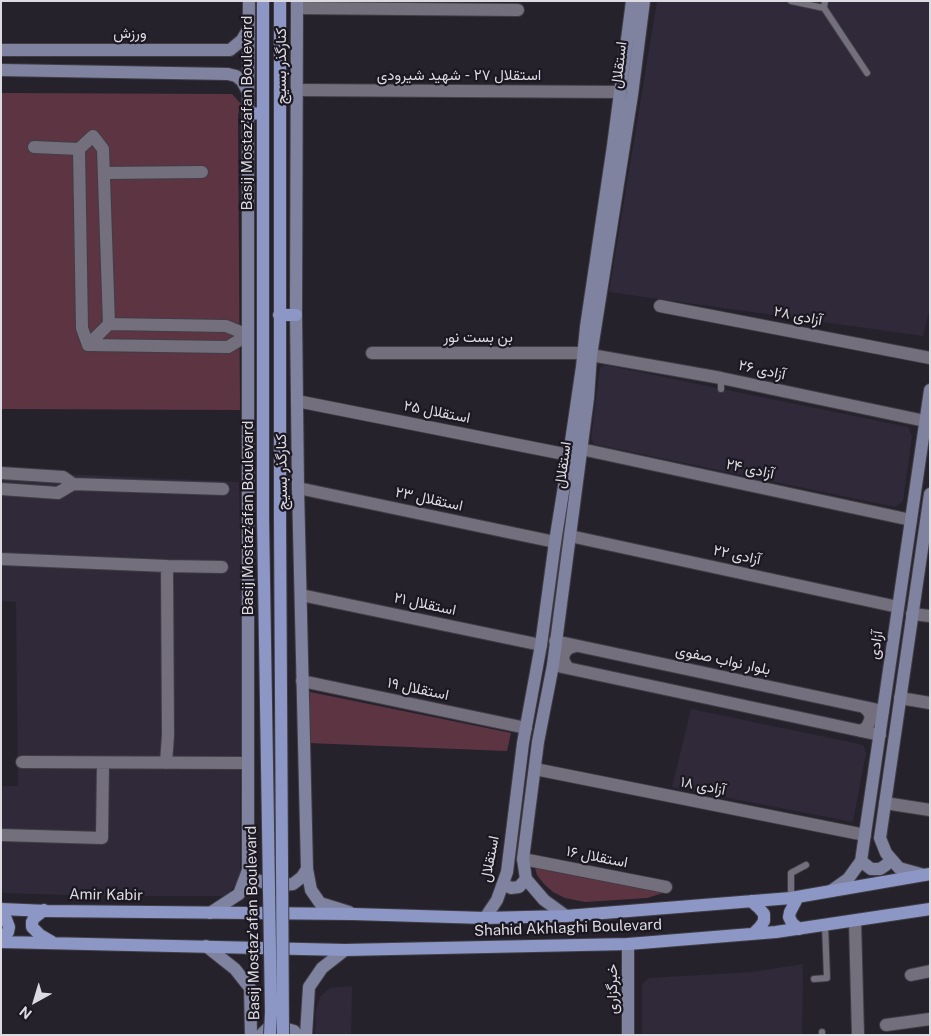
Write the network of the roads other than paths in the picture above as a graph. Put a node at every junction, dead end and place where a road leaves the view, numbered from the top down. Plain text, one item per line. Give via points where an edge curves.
1 (249, 1) edge
2 (263, 1) edge
3 (280, 1) edge
4 (632, 1) edge
5 (644, 1) edge
6 (792, 1) edge
7 (297, 5) edge
8 (825, 5) edge
9 (518, 10) dead end
10 (249, 28) junction
11 (1, 50) edge
12 (1, 70) edge
13 (867, 73) dead end
14 (297, 90) junction
15 (248, 92) junction
16 (620, 92) junction
17 (248, 114) junction
18 (263, 114) junction
19 (34, 147) dead end
20 (80, 149) junction
21 (202, 172) dead end
22 (104, 173) junction
23 (608, 214) junction
24 (660, 306) dead end
25 (279, 315) junction
26 (296, 315) junction
27 (109, 324) junction
28 (248, 335) junction
29 (88, 345) junction
30 (372, 353) dead end
31 (587, 354) junction
32 (930, 358) edge
33 (930, 390) edge
34 (297, 400) junction
35 (925, 421) junction
36 (581, 449) junction
37 (569, 455) junction
38 (1, 473) edge
39 (73, 484) junction
40 (223, 488) dead end
41 (298, 488) junction
42 (1, 489) edge
43 (930, 494) edge
44 (911, 520) junction
45 (927, 530) edge
46 (570, 536) junction
47 (554, 542) junction
48 (1, 559) edge
49 (905, 562) junction
50 (920, 564) junction
51 (167, 566) junction
52 (222, 567) dead end
53 (301, 594) junction
54 (548, 598) junction
55 (561, 600) junction
56 (898, 607) junction
57 (912, 614) junction
58 (930, 616) edge
59 (555, 642) junction
60 (542, 645) junction
61 (575, 646) junction
62 (553, 665) junction
63 (568, 668) junction
64 (302, 681) junction
65 (900, 698) junction
66 (930, 703) edge
67 (864, 707) junction
68 (883, 711) junction
69 (526, 728) junction
70 (861, 730) junction
71 (880, 734) junction
72 (22, 762) dead end
73 (103, 763) junction
74 (166, 763) junction
75 (248, 764) junction
76 (535, 770) junction
77 (885, 803) junction
78 (930, 810) edge
79 (1, 835) edge
80 (865, 835) junction
81 (523, 859) junction
82 (891, 859) junction
83 (861, 861) junction
84 (806, 865) dead end
85 (306, 869) junction
86 (248, 870) junction
87 (927, 874) edge
88 (526, 879) junction
89 (503, 884) junction
90 (666, 887) dead end
91 (830, 891) junction
92 (795, 897) junction
93 (750, 901) junction
94 (1, 909) edge
95 (930, 909) edge
96 (44, 910) junction
97 (210, 913) junction
98 (1, 914) edge
99 (353, 914) junction
100 (566, 916) junction
101 (484, 918) junction
102 (855, 921) junction
103 (825, 925) junction
104 (799, 929) junction
105 (754, 934) junction
106 (1, 937) edge
107 (1, 942) edge
108 (54, 943) junction
109 (628, 944) junction
110 (206, 946) junction
111 (346, 950) junction
112 (930, 971) edge
113 (911, 974) dead end
114 (814, 979) dead end
115 (930, 1019) edge
116 (886, 1025) dead end
117 (251, 1035) edge
118 (261, 1035) edge
119 (270, 1035) edge
120 (283, 1035) edge
121 (297, 1035) edge
122 (306, 1035) edge
123 (628, 1035) edge
124 (858, 1035) edge

1 - 10 street
2 - 18 main road, Basij Mostaz'afan Boulevard
3 - 25 main road, Basij Mostaz'afan Boulevard
4 - 16 street, استقلال
5 - 23 street, استقلال via 632,95
6 - 8 lane
7 - 9 street
7 - 14 street, کنارگذر بسیج
8 - 13 lane
10 - 11 street, ورزش via 242,40 230,50
10 - 15 street
12 - 15 street via 228,74 242,81
14 - 16 street, استقلال ۲۷ - شهید شیرودی
14 - 26 street, کنارگذر بسیج
15 - 17 street
16 - 23 street, استقلال
17 - 18 main road
17 - 28 street
18 - 119 main road, Basij Mostaz'afan Boulevard, bridge via 263,518
19 - 20 street
20 - 22 street via 93,136 103,149
20 - 29 street via 82,328
21 - 22 street
22 - 27 street
23 - 31 street, استقلال
24 - 32 street, آزادی ۲۸
25 - 26 main road
25 - 120 main road, Basij Mostaz'afan Boulevard, bridge
26 - 34 street, کنارگذر بسیج
27 - 28 street via 226,326
27 - 29 street
28 - 29 street via 228,347
28 - 75 street
30 - 31 street, بن بست نور
31 - 35 street, آزادی ۲۶ via 890,418
31 - 36 street, استقلال via 592,399
31 - 37 street, استقلال
33 - 35 street, آزادی
34 - 37 street, استقلال ۲۵
34 - 41 street, کنارگذر بسیج
35 - 44 street, آزادی
36 - 44 street, آزادی ۲۴
36 - 46 street, استقلال
37 - 47 street, استقلال
38 - 39 street via 63,477
39 - 40 street
39 - 42 street via 58,493
41 - 47 street, استقلال ۲۳
41 - 53 street, کنارگذر بسیج
43 - 45 street, آزادی
44 - 49 street, آزادی
45 - 50 street, آزادی
46 - 55 street, استقلال
46 - 56 street, آزادی ۲۲
47 - 54 street, استقلال
48 - 51 street
49 - 50 street
49 - 56 street, آزادی
50 - 57 street, آزادی
51 - 52 street
51 - 74 street
53 - 60 street, استقلال ۲۱
53 - 64 street, کنارگذر بسیج
54 - 55 street
54 - 60 street, استقلال
55 - 59 street, استقلال
56 - 68 street, آزادی
57 - 58 street
57 - 65 street, آزادی
59 - 61 street, بلوار نواب صفوی
59 - 62 street, استقلال
60 - 69 street, استقلال
61 - 63 street via 569,648 563,657
61 - 67 street, بلوار نواب صفوی
62 - 63 street
62 - 76 street, استقلال
63 - 70 street
64 - 69 street, استقلال ۱۹
64 - 85 street, کنارگذر بسیج
65 - 66 street
65 - 77 street, آزادی
67 - 68 street, بلوار نواب صفوی
67 - 70 street via 871,718 867,727
68 - 71 street, آزادی
69 - 89 street, استقلال
70 - 71 street
71 - 80 street, آزادی
72 - 73 street
73 - 74 street
73 - 79 street via 102,838
74 - 75 street
75 - 86 street
76 - 80 street, آزادی ۱۸
76 - 81 street, استقلال
77 - 78 street
77 - 82 street, آزادی via 880,838
80 - 83 street, آزادی
81 - 88 street, استقلال
81 - 90 street, استقلال ۱۶
82 - 83 street via 880,869 871,869
82 - 87 street via 899,868
83 - 91 street, آزادی via 848,879
84 - 92 lane via 791,873
85 - 86 street via 293,884 275,886 254,879
85 - 99 street, کنارگذر بسیج via 311,890 320,903
86 - 97 street via 239,894
87 - 91 main road, Shahid Akhlaghi Boulevard
88 - 89 street via 519,887
88 - 100 street via 544,900
89 - 101 street, استقلال via 497,900
91 - 92 main road, Shahid Akhlaghi Boulevard
92 - 93 main road, Shahid Akhlaghi Boulevard
92 - 104 main road via 789,917
93 - 100 main road, Shahid Akhlaghi Boulevard
93 - 105 main road via 764,914 764,921
94 - 96 main road, Amir Kabir
95 - 102 main road, Shahid Akhlaghi Boulevard
96 - 97 main road, Amir Kabir
96 - 108 main road via 34,918 32,927
97 - 99 main road, Shahid Akhlaghi Boulevard
98 - 106 main road via 10,927
99 - 101 main road, Shahid Akhlaghi Boulevard
100 - 101 main road, Shahid Akhlaghi Boulevard
102 - 103 main road, Shahid Akhlaghi Boulevard
102 - 124 street
103 - 104 main road, Shahid Akhlaghi Boulevard
103 - 114 lane via 827,978
104 - 105 main road, Shahid Akhlaghi Boulevard
105 - 109 main road, Shahid Akhlaghi Boulevard
107 - 108 main road
108 - 110 main road
109 - 111 main road, Shahid Akhlaghi Boulevard
109 - 123 street, خبرگزاری
110 - 111 main road, Shahid Akhlaghi Boulevard
110 - 117 street via 235,969 250,988
111 - 122 street via 322,968 309,987
112 - 113 street
115 - 116 street
118 - 121 street via 267,1029 280,1027

